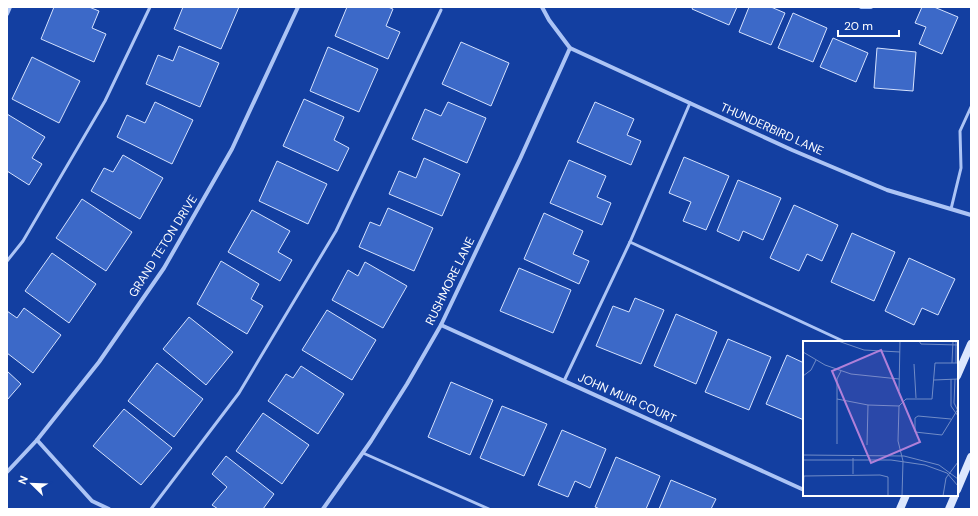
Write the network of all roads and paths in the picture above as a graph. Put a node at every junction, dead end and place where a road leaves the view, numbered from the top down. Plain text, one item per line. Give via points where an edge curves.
1 (10, 7) edge
2 (150, 7) edge
3 (298, 7) edge
4 (542, 7) edge
5 (862, 7) edge
6 (871, 7) edge
7 (441, 10) dead end
8 (7, 14) edge
9 (570, 48) junction
10 (690, 103) junction
11 (971, 107) edge
12 (951, 210) junction
13 (971, 215) edge
14 (630, 242) junction
15 (7, 261) edge
16 (441, 325) junction
17 (843, 341) edge
18 (971, 344) edge
19 (958, 374) edge
20 (564, 381) junction
21 (37, 440) junction
22 (363, 453) junction
23 (971, 457) edge
24 (7, 472) edge
25 (958, 488) edge
26 (803, 490) edge
27 (906, 496) edge
28 (955, 496) edge
29 (109, 509) edge
30 (151, 509) edge
31 (323, 509) edge
32 (489, 509) edge
33 (900, 509) edge
34 (949, 509) edge

1 - 8 street
2 - 15 lane via 105,101 23,240
3 - 21 street, GRAND TETON DRIVE via 232,149 164,268 99,362
4 - 9 street
5 - 6 street
7 - 30 lane via 336,231 239,393
9 - 10 street, THUNDERBIRD LANE
9 - 16 street, RUSHMORE LANE
10 - 12 street, THUNDERBIRD LANE via 887,190
10 - 14 lane
11 - 12 lane via 960,131 961,168
12 - 13 street, THUNDERBIRD LANE
14 - 17 lane
14 - 20 lane
16 - 20 street, JOHN MUIR COURT
16 - 22 street, RUSHMORE LANE
18 - 19 main road
20 - 26 street, JOHN MUIR COURT
21 - 24 street, GRAND TETON DRIVE
21 - 29 street via 92,501
22 - 31 street, RUSHMORE LANE
22 - 32 lane
23 - 25 main road
27 - 33 main road
28 - 34 main road

